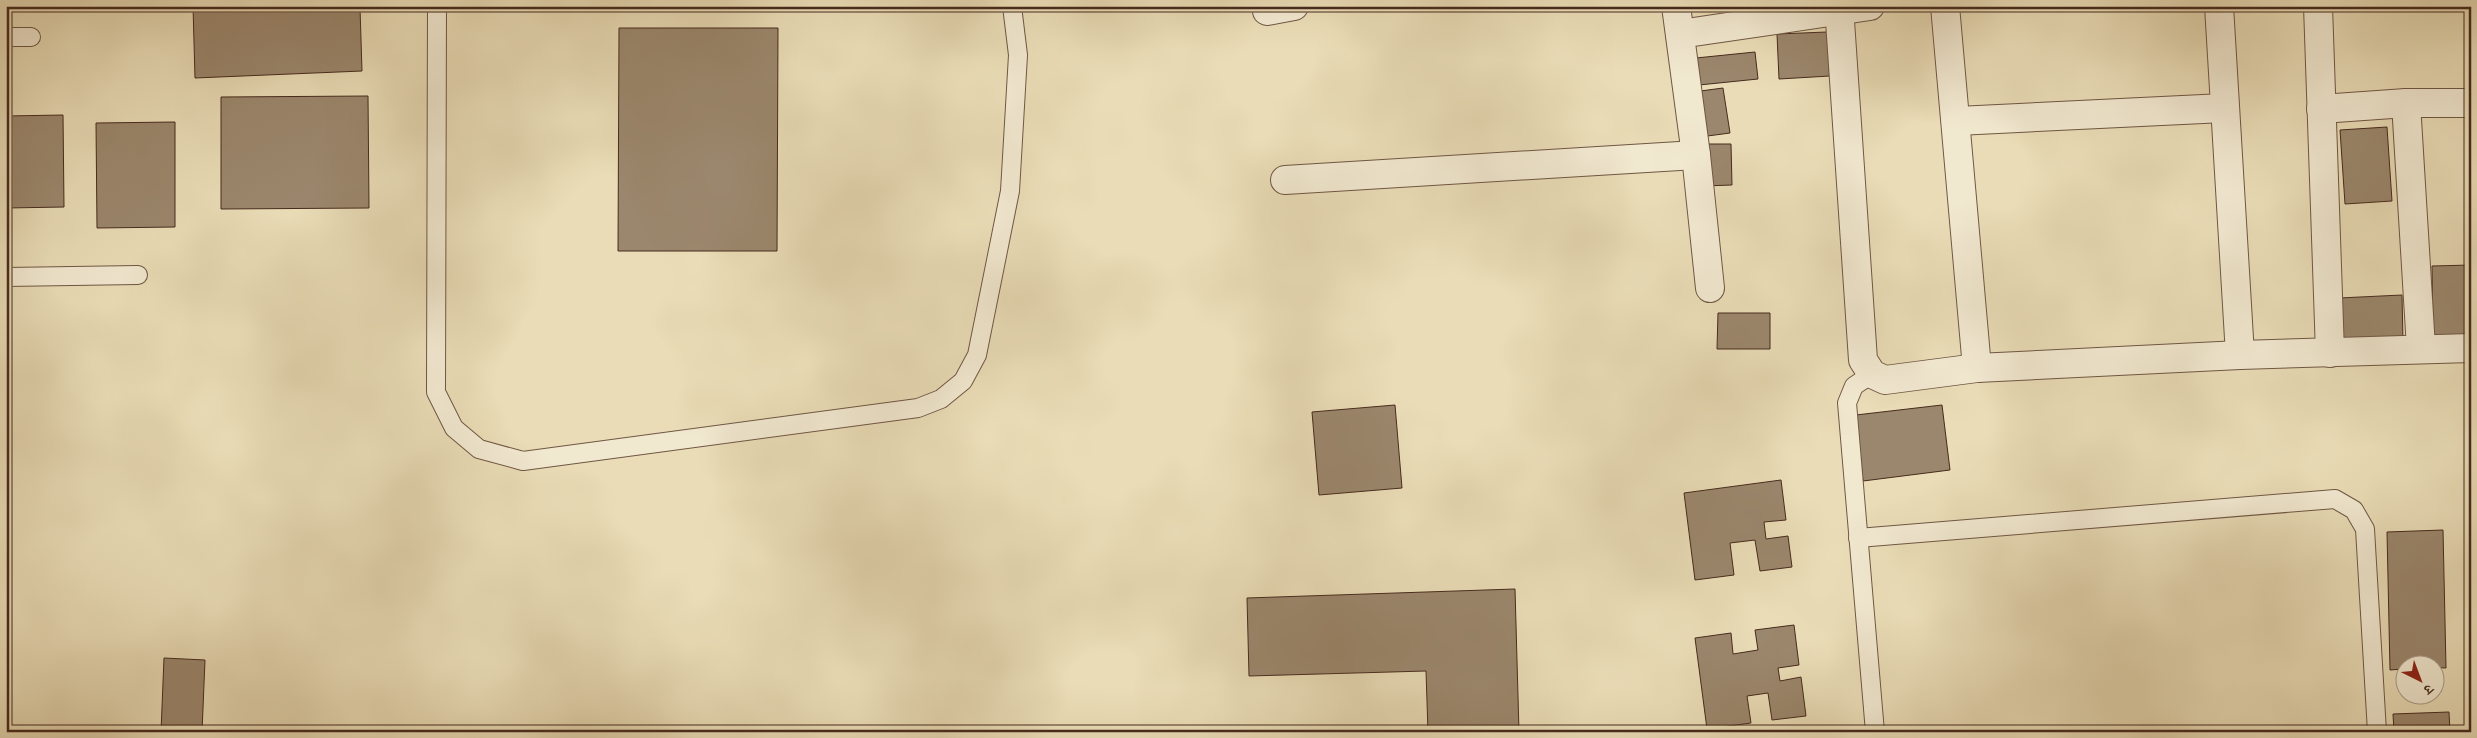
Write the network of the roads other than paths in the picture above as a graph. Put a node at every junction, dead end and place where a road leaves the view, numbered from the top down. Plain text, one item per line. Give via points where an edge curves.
1 (437, 6) edge
2 (1012, 6) edge
3 (1294, 6) edge
4 (1676, 6) edge
5 (1870, 6) edge
6 (1946, 6) edge
7 (2219, 6) edge
8 (2318, 6) edge
9 (1840, 9) edge
10 (1267, 11) dead end
11 (1680, 34) junction
12 (6, 37) edge
13 (31, 37) dead end
14 (2406, 103) junction
15 (2471, 103) edge
16 (2224, 108) junction
17 (2321, 109) junction
18 (1956, 121) junction
19 (1696, 156) junction
20 (1284, 180) dead end
21 (138, 275) dead end
22 (6, 277) edge
23 (1710, 288) dead end
24 (2421, 348) junction
25 (2471, 348) edge
26 (2330, 353) junction
27 (2240, 354) junction
28 (1977, 368) junction
29 (1872, 374) junction
30 (1858, 538) junction
31 (1875, 732) edge
32 (2376, 732) edge

1 - 2 lane via 436,392 454,428 479,450 523,461 918,408 941,399 963,381 977,356 1010,191 1018,54
3 - 10 street
4 - 11 street
5 - 9 street
6 - 18 street
7 - 16 street
8 - 17 street
9 - 11 street
9 - 29 street via 1863,360
11 - 19 street
12 - 13 lane
14 - 15 street
14 - 17 street
14 - 24 street
16 - 18 street
16 - 27 street
17 - 26 street
18 - 28 street
19 - 20 street
19 - 23 street
21 - 22 lane
24 - 25 street
24 - 26 street
26 - 27 street
27 - 28 street
28 - 29 street via 1885,380
29 - 30 lane via 1854,386 1847,403
30 - 31 lane
30 - 32 lane via 2335,498 2354,510 2365,529

